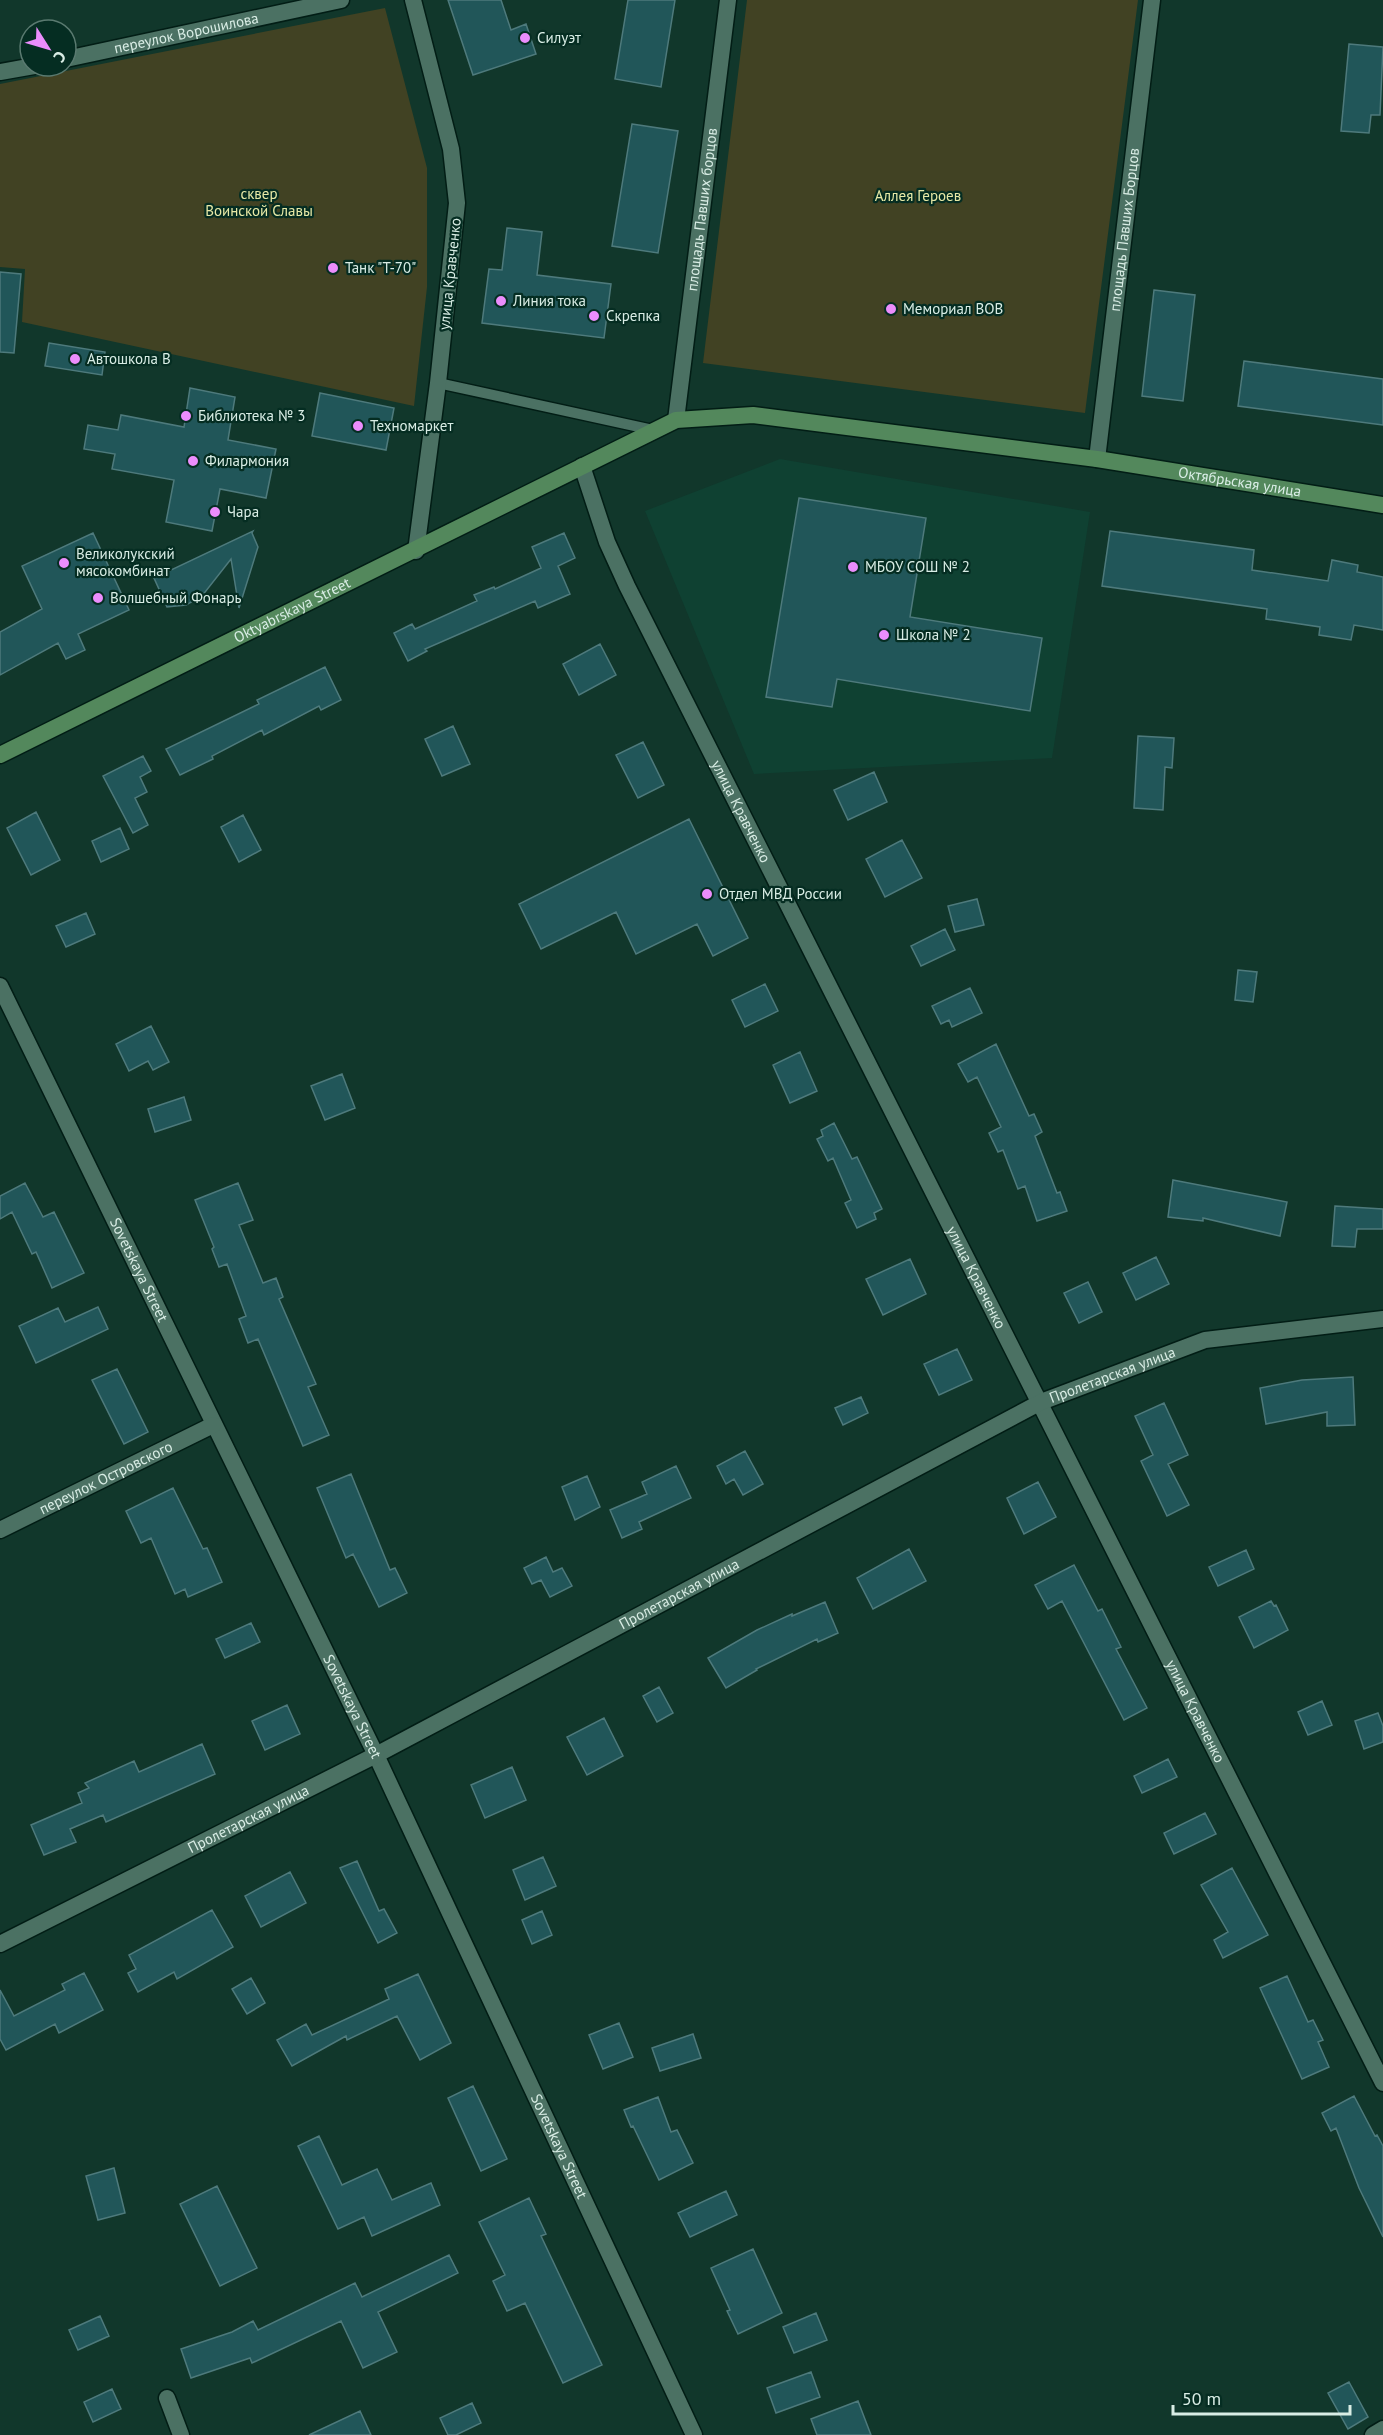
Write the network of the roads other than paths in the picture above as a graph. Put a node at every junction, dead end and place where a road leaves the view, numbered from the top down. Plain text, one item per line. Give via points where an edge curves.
1 (342, 0) edge
2 (413, 0) edge
3 (728, 0) edge
4 (1152, 0) edge
5 (78, 56) edge
6 (18, 69) edge
7 (0, 72) edge
8 (438, 383) junction
9 (676, 420) junction
10 (653, 430) junction
11 (1096, 459) junction
12 (582, 466) junction
13 (1383, 505) edge
14 (416, 551) junction
15 (0, 755) edge
16 (0, 986) edge
17 (1383, 1319) edge
18 (1041, 1402) junction
19 (213, 1425) junction
20 (0, 1530) edge
21 (376, 1755) junction
22 (0, 1944) edge
23 (1383, 2083) edge
24 (167, 2398) dead end
25 (1383, 2429) edge
26 (181, 2435) edge
27 (694, 2435) edge
28 (1372, 2435) edge

1 - 5 street, переулок Ворошилова
2 - 8 street, улица Кравченко via 451,149 457,204
3 - 9 street, площадь Павших борцов
4 - 11 street, площадь Павших Борцов
6 - 7 street
8 - 10 lane
8 - 14 street, улица Кравченко
9 - 10 main road, Oktyabrskaya Street
9 - 11 main road, Октябрьская улица via 753,415
10 - 12 main road, Oktyabrskaya Street
11 - 13 main road, Октябрьская улица
12 - 14 main road, Oktyabrskaya Street
12 - 18 street, улица Кравченко via 607,542 627,586
14 - 15 main road, Oktyabrskaya Street
16 - 19 street, Sovetskaya Street
17 - 18 street, Пролетарская улица via 1205,1340
18 - 21 street, Пролетарская улица
18 - 23 street, улица Кравченко
19 - 20 street, переулок Островского
19 - 21 street, Sovetskaya Street
21 - 22 street, Пролетарская улица
21 - 27 street, Sovetskaya Street
24 - 26 street
25 - 28 street

